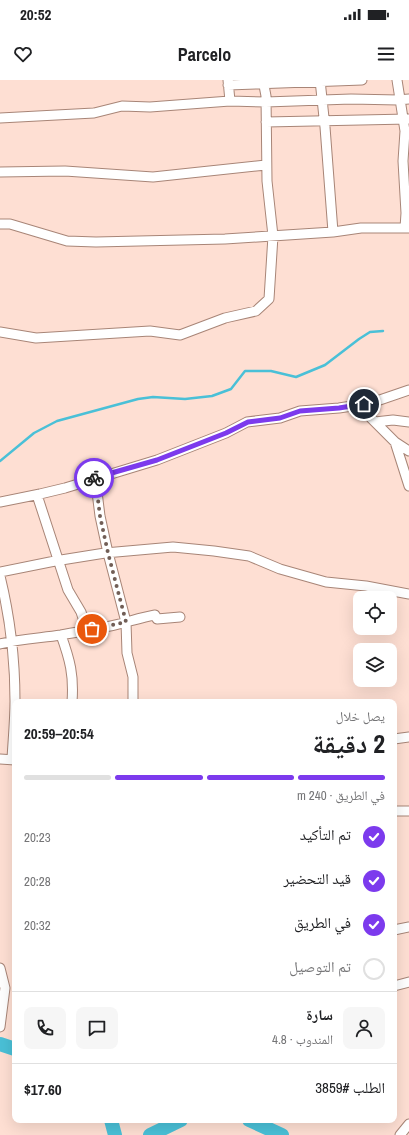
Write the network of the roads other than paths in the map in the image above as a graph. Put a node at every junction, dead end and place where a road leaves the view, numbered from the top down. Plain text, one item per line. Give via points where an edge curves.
1 (362, 80) edge
2 (397, 80) edge
3 (320, 81) edge
4 (228, 82) edge
5 (263, 82) edge
6 (405, 100) edge
7 (230, 101) junction
8 (322, 101) junction
9 (266, 102) junction
10 (0, 118) edge
11 (406, 119) edge
12 (324, 120) junction
13 (266, 122) junction
14 (266, 165) junction
15 (0, 172) edge
16 (0, 224) edge
17 (407, 228) edge
18 (333, 232) junction
19 (273, 236) junction
20 (0, 332) edge
21 (409, 390) edge
22 (364, 404) junction
23 (375, 422) junction
24 (409, 422) edge
25 (395, 442) junction
26 (409, 451) edge
27 (93, 479) junction
28 (409, 486) edge
29 (37, 495) junction
30 (0, 502) edge
31 (108, 553) junction
32 (59, 560) junction
33 (0, 572) edge
34 (0, 576) edge
35 (409, 594) edge
36 (180, 618) dead end
37 (126, 622) junction
38 (87, 630) junction
39 (60, 635) junction
40 (11, 641) junction
41 (0, 644) edge
42 (15, 699) edge
43 (72, 699) edge
44 (133, 699) edge
45 (409, 737) edge
46 (397, 739) edge
47 (0, 759) edge
48 (12, 760) edge
49 (397, 811) edge
50 (409, 811) edge
51 (409, 927) edge
52 (397, 929) edge
53 (0, 968) edge
54 (409, 982) edge
55 (397, 985) edge
56 (0, 1027) edge
57 (409, 1124) edge
58 (400, 1135) edge

1 - 3 street
2 - 6 street
3 - 5 street
3 - 8 street
4 - 5 street
4 - 7 street
5 - 9 street
6 - 8 street
6 - 11 street
7 - 9 street
7 - 10 street via 150,107 122,106 94,113
8 - 9 street
8 - 12 street
9 - 13 street
11 - 12 street
11 - 17 street via 403,161
12 - 13 street
12 - 18 street
13 - 14 street
14 - 15 street via 153,176 65,170
14 - 19 street
16 - 19 street via 10,224 67,241 158,241
17 - 18 street via 361,228
18 - 19 street
19 - 20 street via 269,299 256,311 225,318 180,335 150,331 36,338
21 - 22 street
22 - 23 street
22 - 27 street via 300,411 280,418 248,422 157,460
23 - 24 street
23 - 25 street
25 - 26 street
25 - 28 street
27 - 29 street
27 - 31 street
29 - 30 street
29 - 32 street
31 - 32 street
31 - 35 street via 173,547 214,551 249,556 280,569 326,582
31 - 37 street
32 - 33 street
32 - 38 street via 68,590 81,612
34 - 40 street via 9,617
36 - 37 street via 157,619 155,614
37 - 38 street
37 - 44 street
38 - 39 street
39 - 40 street
39 - 43 street via 70,660
40 - 41 street
40 - 42 street
45 - 46 street
47 - 48 street
49 - 50 street
51 - 52 street
53 - 56 street via 5,988
54 - 55 street
57 - 58 street

